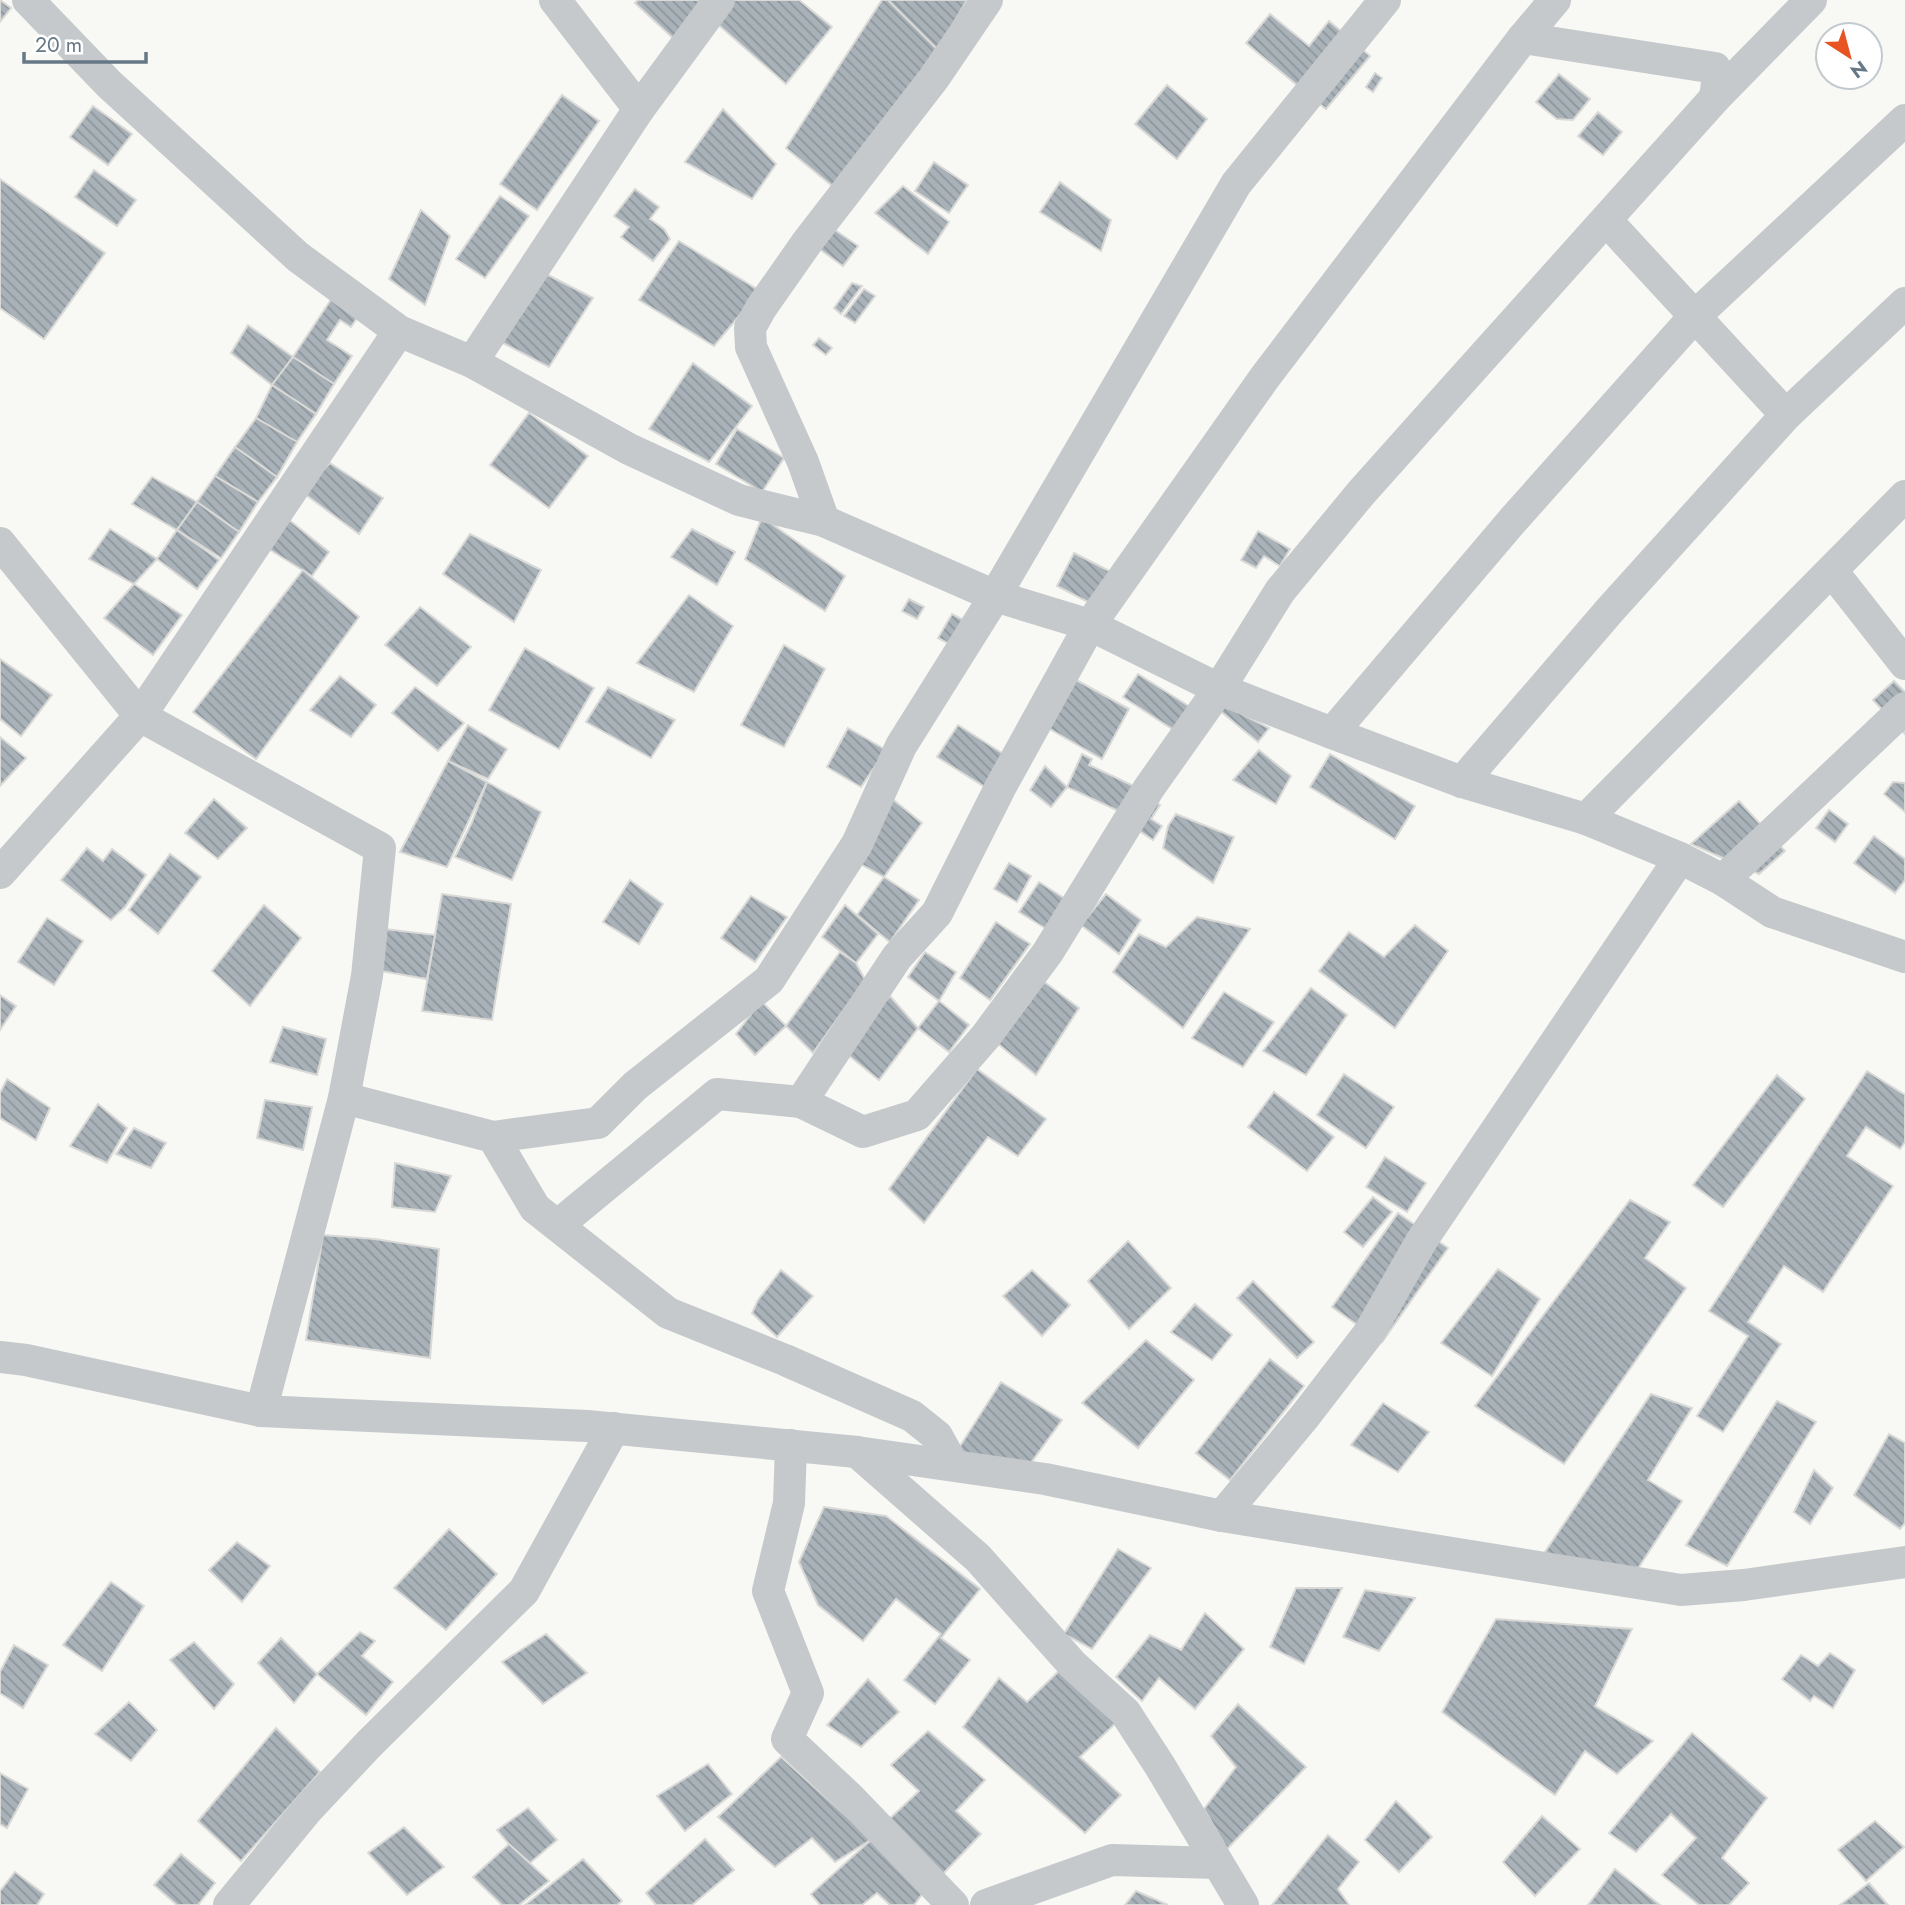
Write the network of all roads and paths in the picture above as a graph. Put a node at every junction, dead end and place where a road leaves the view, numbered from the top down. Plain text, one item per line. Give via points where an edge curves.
1 (28, 0) edge
2 (555, 0) edge
3 (719, 0) edge
4 (987, 0) edge
5 (1385, 0) edge
6 (1555, 0) edge
7 (1811, 0) edge
8 (1523, 38) junction
9 (1716, 98) junction
10 (639, 109) junction
11 (1905, 120) edge
12 (1606, 220) junction
13 (1905, 303) edge
14 (1694, 317) junction
15 (398, 331) junction
16 (472, 362) junction
17 (1786, 415) junction
18 (1905, 496) edge
19 (824, 521) junction
20 (0, 542) edge
21 (1832, 570) junction
22 (995, 596) junction
23 (1090, 625) junction
24 (1905, 664) edge
25 (1219, 689) junction
26 (1905, 708) edge
27 (139, 716) junction
28 (1332, 733) junction
29 (1462, 782) junction
30 (1586, 818) junction
31 (1680, 858) junction
32 (0, 873) edge
33 (1723, 880) junction
34 (1905, 957) edge
35 (344, 1098) junction
36 (801, 1102) junction
37 (493, 1137) junction
38 (558, 1225) junction
39 (0, 1357) edge
40 (261, 1411) junction
41 (614, 1428) junction
42 (791, 1445) junction
43 (857, 1452) junction
44 (953, 1465) junction
45 (1222, 1516) junction
46 (1905, 1562) edge
47 (1217, 1863) junction
48 (229, 1905) edge
49 (953, 1905) edge
50 (986, 1905) edge
51 (1243, 1905) edge

1 - 15 street via 109,84 298,257
2 - 10 street
3 - 10 street
4 - 19 street via 750,328 751,348 803,462
5 - 22 street via 1236,184
6 - 8 street
7 - 9 street
8 - 9 street via 1715,68
8 - 23 street via 1265,377
9 - 12 street
10 - 16 street
11 - 14 street
12 - 14 street
12 - 25 street via 1280,591
13 - 17 street
14 - 17 street
14 - 28 street
15 - 16 street
15 - 27 street
16 - 19 street via 629,449 739,500
17 - 29 street
18 - 21 street
19 - 22 street
20 - 27 street
21 - 24 street
21 - 30 street
22 - 23 street
22 - 37 street via 901,746 857,844 769,980 635,1086 598,1123
23 - 25 street
23 - 36 street via 937,914 897,957
25 - 28 street
25 - 36 street via 1149,788 1048,951 986,1036 917,1115 863,1132
26 - 33 street
27 - 32 street
27 - 35 street via 380,848 368,976
28 - 29 street
29 - 30 street
30 - 31 street
31 - 33 street
31 - 45 street via 1422,1240 1369,1333
33 - 34 street via 1772,912
35 - 37 street
35 - 40 street
36 - 38 street via 717,1094
37 - 38 street via 535,1208
38 - 44 street via 668,1312 912,1416 937,1436
39 - 40 street
40 - 41 street
41 - 42 street
41 - 48 street via 524,1591 315,1801
42 - 43 street
42 - 49 street via 789,1503 768,1591 808,1693 787,1739
43 - 44 street
43 - 47 street via 978,1558 1073,1665 1125,1712
44 - 45 street
45 - 46 street via 1681,1590
47 - 50 street via 1112,1860
47 - 51 street

